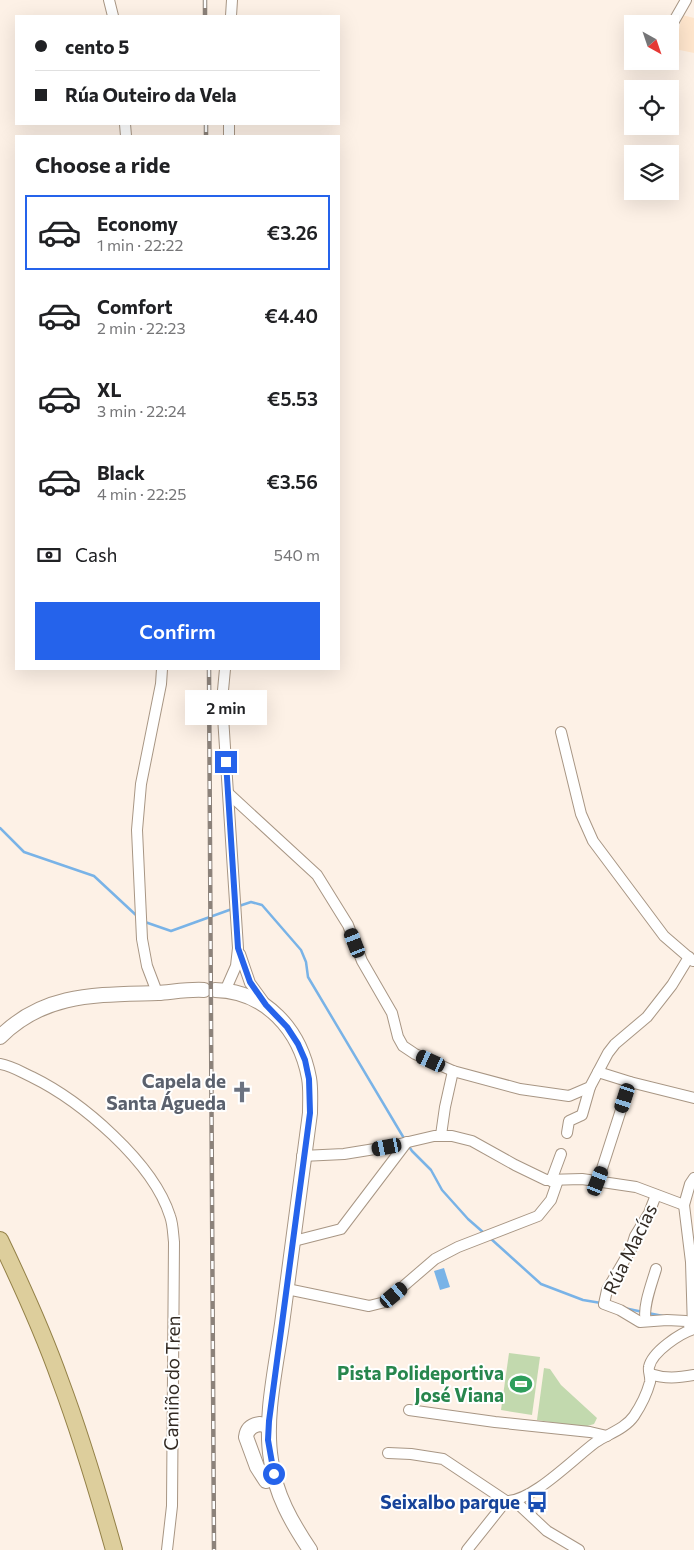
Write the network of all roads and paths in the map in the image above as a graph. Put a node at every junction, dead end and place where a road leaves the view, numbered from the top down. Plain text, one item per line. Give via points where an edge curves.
1 (109, 0) edge
2 (232, 0) edge
3 (686, 0) edge
4 (113, 15) edge
5 (231, 15) edge
6 (677, 15) edge
7 (162, 670) edge
8 (225, 670) edge
9 (561, 732) dead end
10 (229, 794) junction
11 (238, 948) junction
12 (691, 959) edge
13 (155, 987) junction
14 (210, 990) junction
15 (252, 999) junction
16 (266, 1005) junction
17 (0, 1026) edge
18 (0, 1037) edge
19 (0, 1064) edge
20 (454, 1071) junction
21 (598, 1072) junction
22 (630, 1082) junction
23 (590, 1088) junction
24 (694, 1098) edge
25 (301, 1113) junction
26 (567, 1133) dead end
27 (441, 1135) junction
28 (407, 1142) junction
29 (561, 1154) dead end
30 (303, 1156) junction
31 (694, 1178) edge
32 (555, 1181) junction
33 (598, 1181) junction
34 (656, 1195) junction
35 (684, 1205) junction
36 (287, 1228) junction
37 (0, 1240) edge
38 (294, 1241) junction
39 (693, 1257) edge
40 (656, 1269) dead end
41 (287, 1289) junction
42 (646, 1321) junction
43 (694, 1331) edge
44 (650, 1374) junction
45 (694, 1376) edge
46 (274, 1386) junction
47 (409, 1410) dead end
48 (262, 1424) junction
49 (607, 1436) junction
50 (257, 1444) junction
51 (388, 1454) dead end
52 (510, 1501) junction
53 (287, 1512) junction
54 (114, 1550) edge
55 (167, 1550) edge
56 (300, 1550) edge
57 (310, 1550) edge
58 (467, 1550) edge
59 (579, 1550) edge

1 - 4 street
2 - 5 street
3 - 6 street
7 - 13 street via 141,784 138,830 142,939
8 - 10 street via 222,701
9 - 12 street via 581,814 592,841 664,936
10 - 11 street
10 - 20 street via 317,875 348,925 362,961 392,1013 398,1037 404,1046
11 - 14 street via 236,966
11 - 16 street via 246,974
12 - 21 street via 647,1017 615,1044
13 - 14 street
13 - 17 street via 88,989 58,994 25,1008
14 - 15 street
14 - 18 street via 102,994 68,999 26,1016
15 - 16 street
15 - 25 street via 274,1020 296,1056 301,1080
16 - 30 street via 287,1027 305,1060 310,1096
19 - 55 street, Camiño do Tren via 46,1084 97,1121 132,1155 157,1189 170,1216 174,1242 172,1506
20 - 23 street via 520,1089 569,1096
20 - 27 street via 444,1107
21 - 22 street
21 - 23 street
22 - 24 street
22 - 33 street
23 - 26 street via 582,1115 569,1121
25 - 30 street via 305,1131
25 - 36 street
27 - 28 street
27 - 32 street via 472,1141 515,1165
28 - 30 street via 344,1154
28 - 38 street via 342,1230
29 - 32 street
30 - 36 street via 294,1211
30 - 38 street
31 - 35 street
32 - 33 street
32 - 41 street via 551,1200 538,1216 458,1247 436,1259 386,1302 369,1306
33 - 34 street via 641,1188
34 - 35 street
34 - 42 street, Rúa Macías via 631,1249 607,1290 604,1304 640,1322
35 - 39 street
36 - 48 street
37 - 54 main road via 60,1379
38 - 41 street
39 - 43 street
40 - 42 street via 644,1316
41 - 46 street
42 - 43 street via 686,1321
43 - 44 street via 686,1331 656,1354 649,1368
44 - 45 street via 662,1378
44 - 49 street via 650,1382 632,1418
46 - 48 street via 267,1399
46 - 53 street via 268,1440 271,1463
47 - 49 street
48 - 50 street
49 - 52 street via 555,1476
50 - 53 street via 275,1492
50 - 56 street via 277,1510
51 - 52 street via 443,1459
52 - 58 street
52 - 59 street via 547,1532
53 - 57 street

